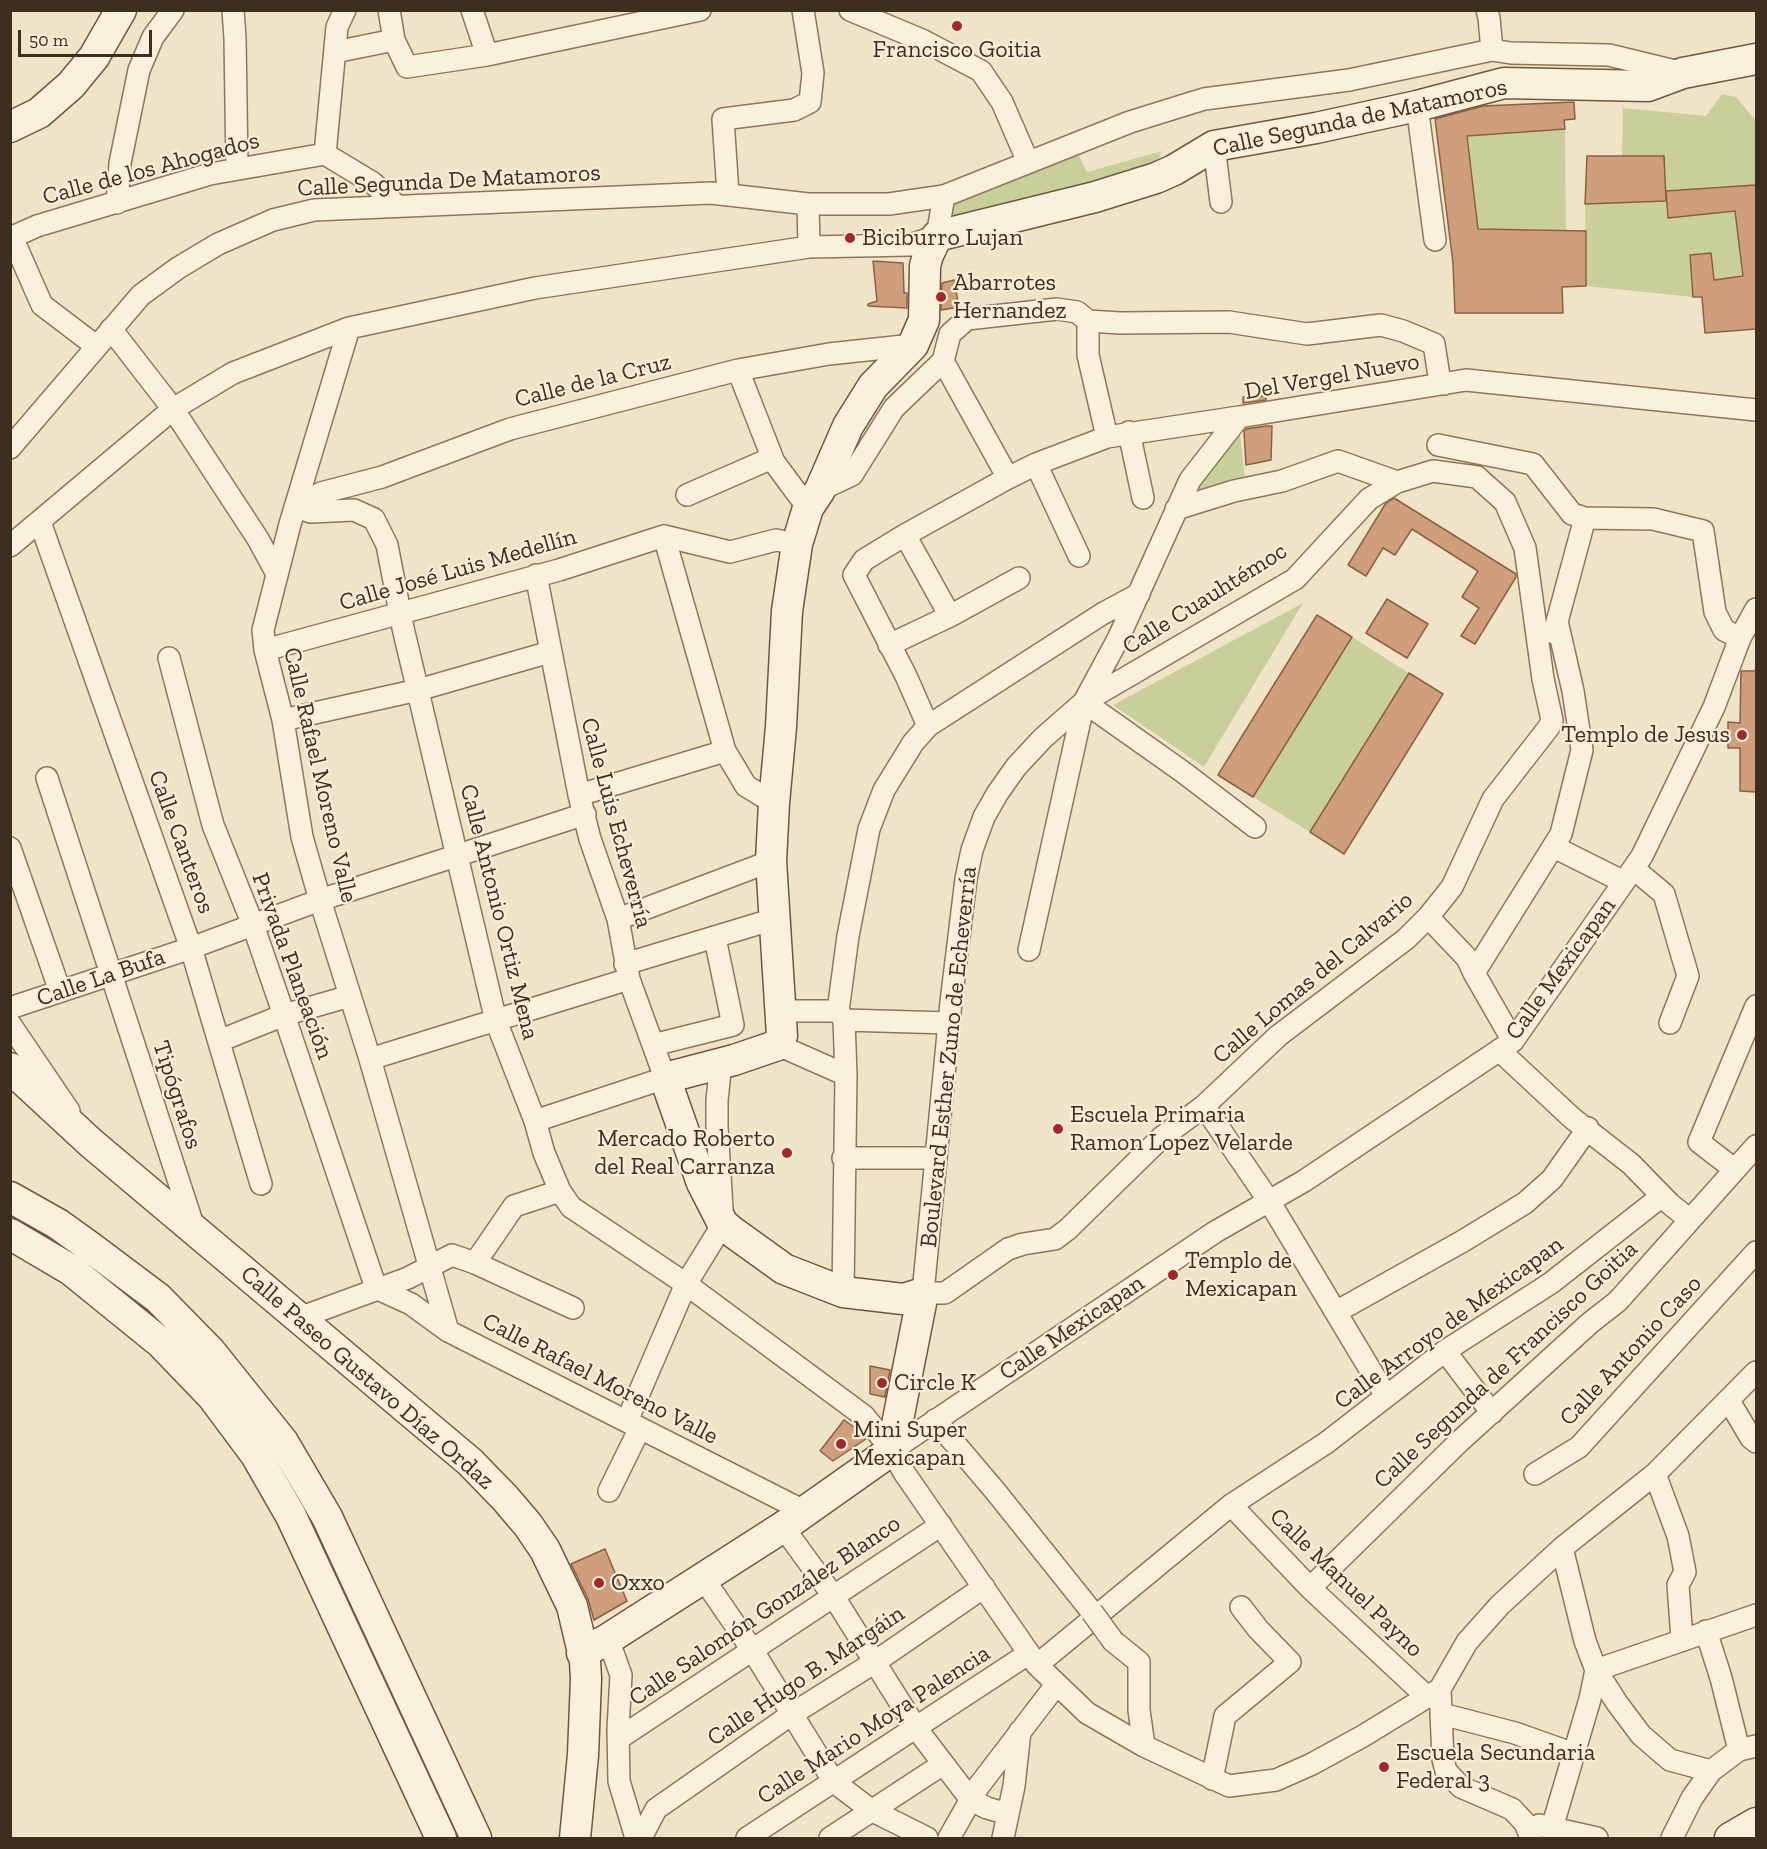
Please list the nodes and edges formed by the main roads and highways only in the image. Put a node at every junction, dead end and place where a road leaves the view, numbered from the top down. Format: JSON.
{"nodes":[{"id":1,"x":121,"y":10,"type":"edge"},
{"id":2,"x":1756,"y":59,"type":"edge"},
{"id":3,"x":10,"y":127,"type":"edge"},
{"id":4,"x":10,"y":1068,"type":"edge"},
{"id":5,"x":10,"y":1197,"type":"edge"},
{"id":6,"x":10,"y":1234,"type":"edge"},
{"id":7,"x":923,"y":1293,"type":"joint"},
{"id":8,"x":892,"y":1450,"type":"joint"},
{"id":9,"x":595,"y":1646,"type":"junction"},
{"id":10,"x":1756,"y":1823,"type":"edge"},
{"id":11,"x":441,"y":1839,"type":"edge"},
{"id":12,"x":476,"y":1839,"type":"edge"},
{"id":13,"x":575,"y":1839,"type":"edge"},
{"id":14,"x":1730,"y":1839,"type":"edge"}],
"edges":[{"from":1,"to":3,"type":"main road"},
{"from":2,"to":7,"type":"main road","name":"Calle Segunda de Matamoros"},
{"from":4,"to":9,"type":"main road","name":"Calle Paseo Gustavo Díaz Ordaz"},
{"from":5,"to":12,"type":"main road"},
{"from":6,"to":11,"type":"main road"},
{"from":7,"to":8,"type":"main road","name":"Boulevard Esther Zuno de Echeverría"},
{"from":8,"to":9,"type":"main road","name":"Calle Mexicapan"},
{"from":9,"to":13,"type":"main road","name":"Calle Paseo Gustavo Díaz Ordaz"},
{"from":10,"to":14,"type":"main road"}]}
